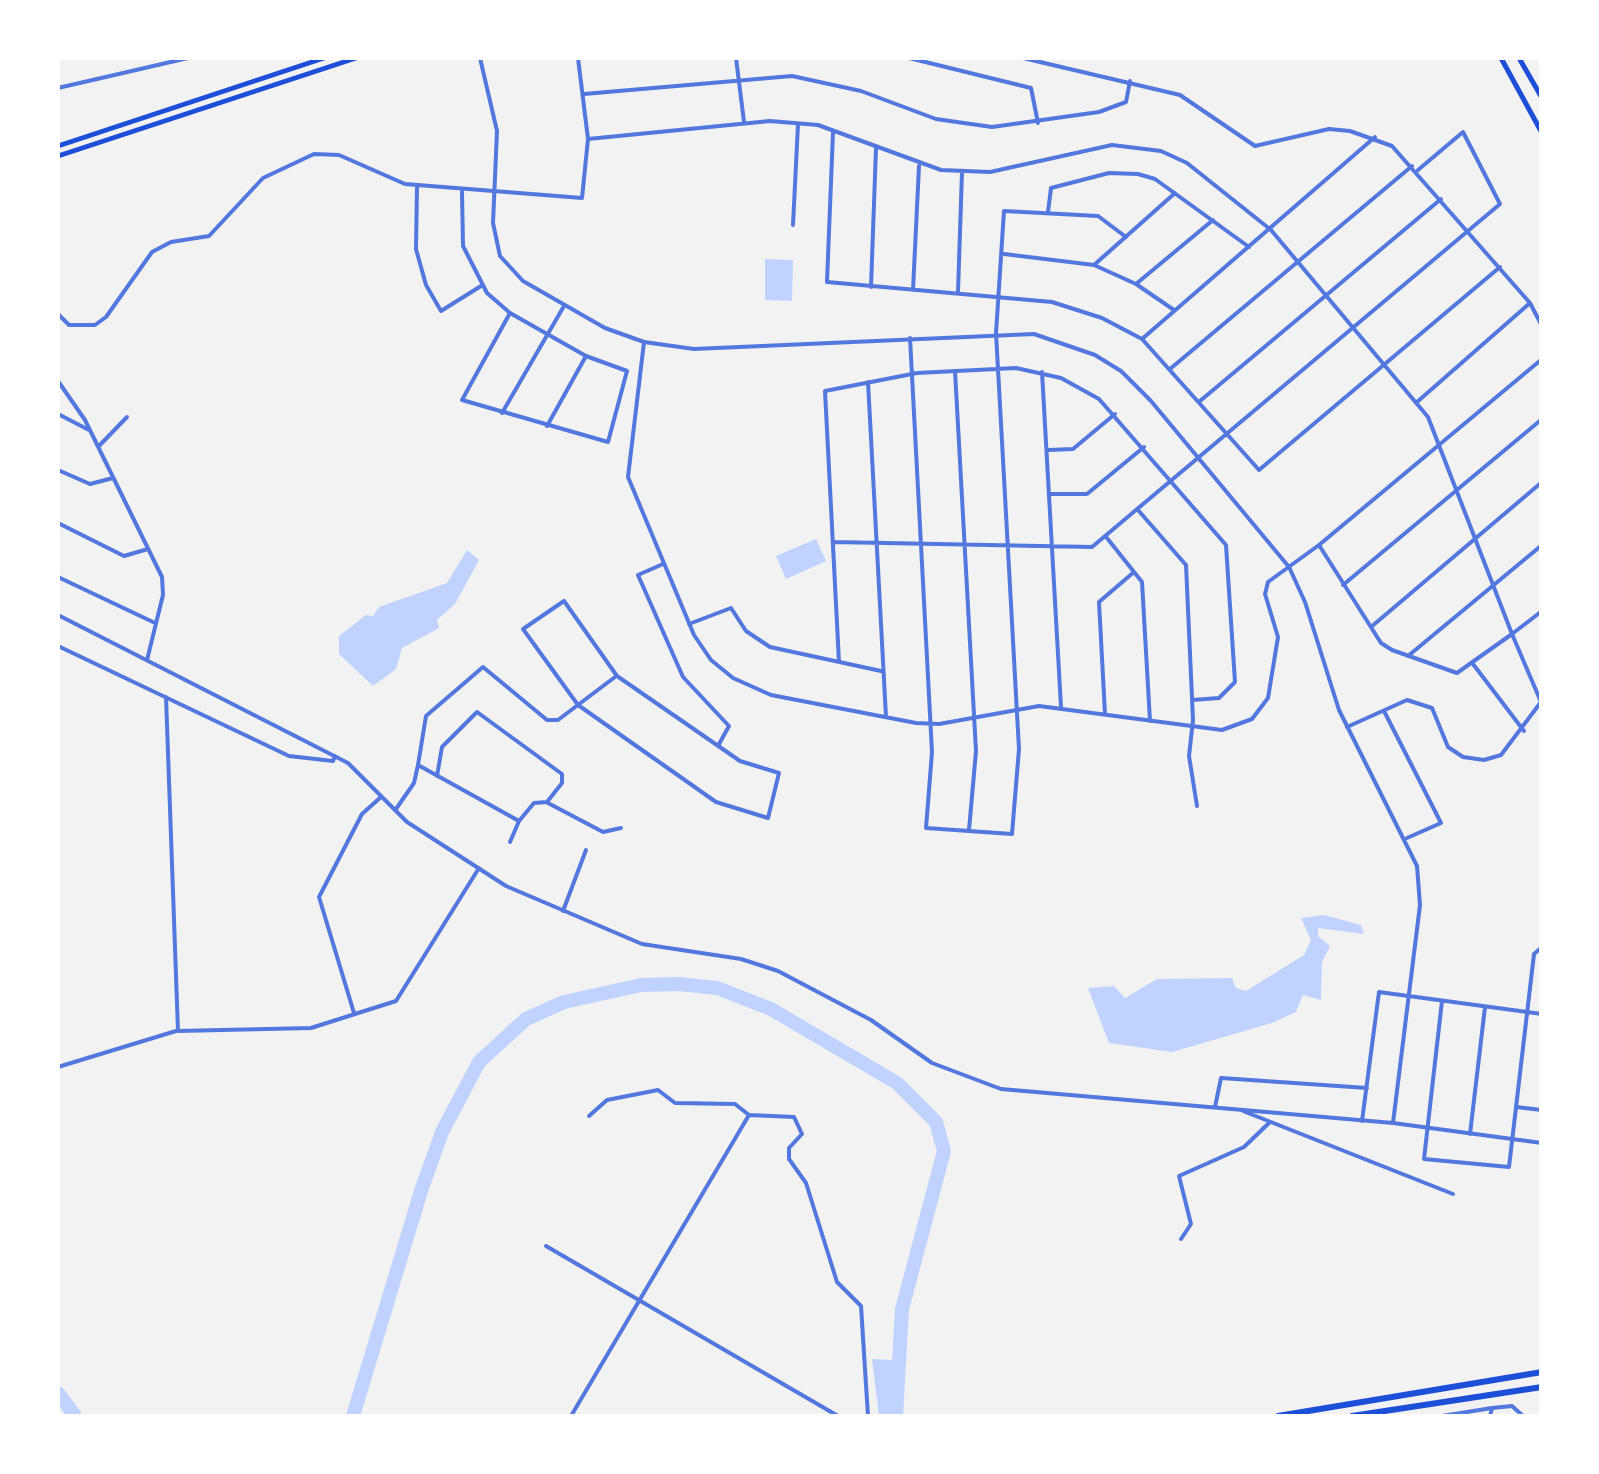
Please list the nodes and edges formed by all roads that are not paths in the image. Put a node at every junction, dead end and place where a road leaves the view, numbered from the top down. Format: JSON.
{"nodes":[{"id":1,"x":144,"y":58,"type":"edge"},
{"id":2,"x":188,"y":58,"type":"edge"},
{"id":3,"x":324,"y":58,"type":"edge"},
{"id":4,"x":356,"y":58,"type":"edge"},
{"id":5,"x":480,"y":58,"type":"edge"},
{"id":6,"x":578,"y":58,"type":"edge"},
{"id":7,"x":736,"y":58,"type":"edge"},
{"id":8,"x":909,"y":58,"type":"edge"},
{"id":9,"x":1023,"y":58,"type":"edge"},
{"id":10,"x":1501,"y":58,"type":"edge"},
{"id":11,"x":1519,"y":58,"type":"edge"},
{"id":12,"x":146,"y":67,"type":"junction"},
{"id":13,"x":738,"y":78,"type":"junction"},
{"id":14,"x":1130,"y":80,"type":"junction"},
{"id":15,"x":58,"y":88,"type":"edge"},
{"id":16,"x":583,"y":94,"type":"junction"},
{"id":17,"x":1542,"y":98,"type":"edge"},
{"id":18,"x":798,"y":122,"type":"junction"},
{"id":19,"x":1038,"y":122,"type":"junction"},
{"id":20,"x":744,"y":124,"type":"junction"},
{"id":21,"x":833,"y":130,"type":"junction"},
{"id":22,"x":1542,"y":133,"type":"edge"},
{"id":23,"x":1375,"y":137,"type":"junction"},
{"id":24,"x":588,"y":138,"type":"junction"},
{"id":25,"x":58,"y":146,"type":"edge"},
{"id":26,"x":876,"y":148,"type":"junction"},
{"id":27,"x":58,"y":156,"type":"edge"},
{"id":28,"x":1413,"y":165,"type":"junction"},
{"id":29,"x":919,"y":166,"type":"junction"},
{"id":30,"x":1418,"y":170,"type":"junction"},
{"id":31,"x":962,"y":172,"type":"junction"},
{"id":32,"x":417,"y":186,"type":"junction"},
{"id":33,"x":462,"y":190,"type":"junction"},
{"id":34,"x":495,"y":193,"type":"junction"},
{"id":35,"x":1175,"y":193,"type":"junction"},
{"id":36,"x":1442,"y":198,"type":"junction"},
{"id":37,"x":1048,"y":212,"type":"junction"},
{"id":38,"x":1212,"y":220,"type":"junction"},
{"id":39,"x":793,"y":224,"type":"dead end"},
{"id":40,"x":1271,"y":230,"type":"junction"},
{"id":41,"x":1470,"y":231,"type":"junction"},
{"id":42,"x":1126,"y":237,"type":"junction"},
{"id":43,"x":1250,"y":248,"type":"junction"},
{"id":44,"x":1004,"y":254,"type":"junction"},
{"id":45,"x":1300,"y":264,"type":"junction"},
{"id":46,"x":1094,"y":266,"type":"junction"},
{"id":47,"x":1500,"y":267,"type":"junction"},
{"id":48,"x":1136,"y":284,"type":"junction"},
{"id":49,"x":481,"y":286,"type":"junction"},
{"id":50,"x":871,"y":287,"type":"junction"},
{"id":51,"x":914,"y":290,"type":"junction"},
{"id":52,"x":958,"y":294,"type":"junction"},
{"id":53,"x":1326,"y":295,"type":"junction"},
{"id":54,"x":998,"y":296,"type":"junction"},
{"id":55,"x":1530,"y":303,"type":"junction"},
{"id":56,"x":564,"y":306,"type":"junction"},
{"id":57,"x":1174,"y":310,"type":"junction"},
{"id":58,"x":510,"y":313,"type":"junction"},
{"id":59,"x":58,"y":314,"type":"edge"},
{"id":60,"x":1542,"y":326,"type":"edge"},
{"id":61,"x":1353,"y":330,"type":"junction"},
{"id":62,"x":996,"y":332,"type":"junction"},
{"id":63,"x":548,"y":334,"type":"junction"},
{"id":64,"x":910,"y":338,"type":"junction"},
{"id":65,"x":1142,"y":339,"type":"junction"},
{"id":66,"x":644,"y":342,"type":"junction"},
{"id":67,"x":586,"y":356,"type":"junction"},
{"id":68,"x":1542,"y":358,"type":"edge"},
{"id":69,"x":1384,"y":366,"type":"junction"},
{"id":70,"x":998,"y":368,"type":"junction"},
{"id":71,"x":1170,"y":368,"type":"junction"},
{"id":72,"x":955,"y":371,"type":"junction"},
{"id":73,"x":1042,"y":372,"type":"junction"},
{"id":74,"x":911,"y":374,"type":"junction"},
{"id":75,"x":58,"y":382,"type":"edge"},
{"id":76,"x":868,"y":382,"type":"junction"},
{"id":77,"x":1200,"y":402,"type":"junction"},
{"id":78,"x":1417,"y":403,"type":"junction"},
{"id":79,"x":502,"y":413,"type":"junction"},
{"id":80,"x":58,"y":414,"type":"edge"},
{"id":81,"x":1115,"y":414,"type":"junction"},
{"id":82,"x":127,"y":417,"type":"dead end"},
{"id":83,"x":1542,"y":419,"type":"edge"},
{"id":84,"x":548,"y":426,"type":"junction"},
{"id":85,"x":90,"y":430,"type":"junction"},
{"id":86,"x":1228,"y":435,"type":"junction"},
{"id":87,"x":1438,"y":444,"type":"junction"},
{"id":88,"x":98,"y":446,"type":"junction"},
{"id":89,"x":1144,"y":448,"type":"junction"},
{"id":90,"x":1047,"y":450,"type":"junction"},
{"id":91,"x":1199,"y":458,"type":"junction"},
{"id":92,"x":59,"y":473,"type":"edge"},
{"id":93,"x":113,"y":478,"type":"junction"},
{"id":94,"x":1172,"y":480,"type":"junction"},
{"id":95,"x":1542,"y":482,"type":"edge"},
{"id":96,"x":1456,"y":492,"type":"junction"},
{"id":97,"x":1049,"y":494,"type":"junction"},
{"id":98,"x":1138,"y":510,"type":"junction"},
{"id":99,"x":58,"y":523,"type":"edge"},
{"id":100,"x":1106,"y":538,"type":"junction"},
{"id":101,"x":1474,"y":538,"type":"junction"},
{"id":102,"x":833,"y":542,"type":"junction"},
{"id":103,"x":877,"y":544,"type":"junction"},
{"id":104,"x":920,"y":544,"type":"junction"},
{"id":105,"x":1542,"y":544,"type":"edge"},
{"id":106,"x":1318,"y":545,"type":"junction"},
{"id":107,"x":964,"y":546,"type":"junction"},
{"id":108,"x":1008,"y":547,"type":"junction"},
{"id":109,"x":1052,"y":548,"type":"junction"},
{"id":110,"x":148,"y":549,"type":"junction"},
{"id":111,"x":662,"y":564,"type":"junction"},
{"id":112,"x":1289,"y":567,"type":"junction"},
{"id":113,"x":1134,"y":572,"type":"junction"},
{"id":114,"x":58,"y":577,"type":"edge"},
{"id":115,"x":1343,"y":585,"type":"junction"},
{"id":116,"x":1493,"y":586,"type":"junction"},
{"id":117,"x":1542,"y":612,"type":"edge"},
{"id":118,"x":58,"y":614,"type":"edge"},
{"id":119,"x":154,"y":622,"type":"junction"},
{"id":120,"x":689,"y":624,"type":"junction"},
{"id":121,"x":1370,"y":628,"type":"junction"},
{"id":122,"x":1512,"y":634,"type":"junction"},
{"id":123,"x":58,"y":646,"type":"edge"},
{"id":124,"x":1408,"y":656,"type":"junction"},
{"id":125,"x":146,"y":660,"type":"junction"},
{"id":126,"x":840,"y":662,"type":"junction"},
{"id":127,"x":1474,"y":664,"type":"junction"},
{"id":128,"x":883,"y":671,"type":"junction"},
{"id":129,"x":616,"y":676,"type":"junction"},
{"id":130,"x":166,"y":697,"type":"junction"},
{"id":131,"x":1192,"y":700,"type":"junction"},
{"id":132,"x":578,"y":705,"type":"junction"},
{"id":133,"x":1016,"y":708,"type":"junction"},
{"id":134,"x":1061,"y":708,"type":"junction"},
{"id":135,"x":1384,"y":711,"type":"junction"},
{"id":136,"x":1105,"y":714,"type":"junction"},
{"id":137,"x":973,"y":717,"type":"junction"},
{"id":138,"x":886,"y":718,"type":"junction"},
{"id":139,"x":1150,"y":721,"type":"junction"},
{"id":140,"x":930,"y":724,"type":"junction"},
{"id":141,"x":1193,"y":727,"type":"junction"},
{"id":142,"x":1347,"y":727,"type":"junction"},
{"id":143,"x":1524,"y":730,"type":"junction"},
{"id":144,"x":718,"y":746,"type":"junction"},
{"id":145,"x":335,"y":756,"type":"junction"},
{"id":146,"x":418,"y":765,"type":"junction"},
{"id":147,"x":437,"y":776,"type":"junction"},
{"id":148,"x":382,"y":796,"type":"junction"},
{"id":149,"x":547,"y":802,"type":"junction"},
{"id":150,"x":1197,"y":806,"type":"dead end"},
{"id":151,"x":396,"y":809,"type":"junction"},
{"id":152,"x":518,"y":821,"type":"junction"},
{"id":153,"x":621,"y":828,"type":"dead end"},
{"id":154,"x":969,"y":831,"type":"junction"},
{"id":155,"x":1407,"y":838,"type":"junction"},
{"id":156,"x":510,"y":842,"type":"dead end"},
{"id":157,"x":586,"y":850,"type":"dead end"},
{"id":158,"x":478,"y":868,"type":"junction"},
{"id":159,"x":563,"y":912,"type":"junction"},
{"id":160,"x":1542,"y":947,"type":"edge"},
{"id":161,"x":1408,"y":996,"type":"junction"},
{"id":162,"x":1442,"y":1001,"type":"junction"},
{"id":163,"x":1485,"y":1007,"type":"junction"},
{"id":164,"x":1527,"y":1012,"type":"junction"},
{"id":165,"x":354,"y":1013,"type":"junction"},
{"id":166,"x":1542,"y":1014,"type":"edge"},
{"id":167,"x":178,"y":1030,"type":"junction"},
{"id":168,"x":58,"y":1066,"type":"edge"},
{"id":169,"x":1368,"y":1088,"type":"junction"},
{"id":170,"x":1215,"y":1107,"type":"junction"},
{"id":171,"x":1516,"y":1107,"type":"junction"},
{"id":172,"x":1239,"y":1109,"type":"junction"},
{"id":173,"x":1542,"y":1110,"type":"edge"},
{"id":174,"x":589,"y":1116,"type":"dead end"},
{"id":175,"x":749,"y":1116,"type":"junction"},
{"id":176,"x":1270,"y":1122,"type":"junction"},
{"id":177,"x":1362,"y":1122,"type":"junction"},
{"id":178,"x":1393,"y":1123,"type":"junction"},
{"id":179,"x":1428,"y":1130,"type":"junction"},
{"id":180,"x":1470,"y":1134,"type":"junction"},
{"id":181,"x":1512,"y":1139,"type":"junction"},
{"id":182,"x":1542,"y":1143,"type":"edge"},
{"id":183,"x":1453,"y":1194,"type":"dead end"},
{"id":184,"x":1181,"y":1239,"type":"dead end"},
{"id":185,"x":546,"y":1246,"type":"dead end"},
{"id":186,"x":639,"y":1301,"type":"junction"},
{"id":187,"x":1542,"y":1372,"type":"edge"},
{"id":188,"x":1542,"y":1387,"type":"edge"},
{"id":189,"x":1492,"y":1408,"type":"junction"},
{"id":190,"x":571,"y":1416,"type":"edge"},
{"id":191,"x":838,"y":1416,"type":"edge"},
{"id":192,"x":868,"y":1416,"type":"edge"},
{"id":193,"x":1278,"y":1416,"type":"edge"},
{"id":194,"x":1352,"y":1416,"type":"edge"},
{"id":195,"x":1442,"y":1416,"type":"edge"},
{"id":196,"x":1490,"y":1416,"type":"edge"},
{"id":197,"x":1522,"y":1416,"type":"edge"}],
"edges":[{"from":1,"to":12,"type":"street"},
{"from":2,"to":12,"type":"street"},
{"from":3,"to":25,"type":"main road"},
{"from":4,"to":27,"type":"main road"},
{"from":5,"to":34,"type":"street"},
{"from":6,"to":16,"type":"street"},
{"from":7,"to":13,"type":"street"},
{"from":8,"to":19,"type":"street"},
{"from":9,"to":14,"type":"street"},
{"from":10,"to":22,"type":"main road"},
{"from":11,"to":17,"type":"main road"},
{"from":12,"to":15,"type":"street"},
{"from":13,"to":16,"type":"street"},
{"from":13,"to":19,"type":"street"},
{"from":13,"to":20,"type":"street"},
{"from":14,"to":19,"type":"street"},
{"from":14,"to":23,"type":"street"},
{"from":16,"to":24,"type":"street"},
{"from":18,"to":20,"type":"street"},
{"from":18,"to":21,"type":"street"},
{"from":18,"to":39,"type":"street"},
{"from":20,"to":24,"type":"street"},
{"from":21,"to":26,"type":"street"},
{"from":21,"to":50,"type":"street"},
{"from":23,"to":28,"type":"street"},
{"from":23,"to":40,"type":"street"},
{"from":24,"to":34,"type":"street"},
{"from":26,"to":29,"type":"street"},
{"from":26,"to":50,"type":"street"},
{"from":28,"to":30,"type":"street"},
{"from":28,"to":45,"type":"street"},
{"from":29,"to":31,"type":"street"},
{"from":29,"to":51,"type":"street"},
{"from":30,"to":36,"type":"street"},
{"from":30,"to":41,"type":"street"},
{"from":31,"to":40,"type":"street"},
{"from":31,"to":52,"type":"street"},
{"from":32,"to":33,"type":"street"},
{"from":32,"to":49,"type":"street"},
{"from":32,"to":59,"type":"street"},
{"from":33,"to":34,"type":"street"},
{"from":33,"to":49,"type":"street"},
{"from":34,"to":56,"type":"street"},
{"from":35,"to":37,"type":"street"},
{"from":35,"to":38,"type":"street"},
{"from":35,"to":42,"type":"street"},
{"from":36,"to":41,"type":"street"},
{"from":36,"to":53,"type":"street"},
{"from":37,"to":42,"type":"street"},
{"from":37,"to":44,"type":"street"},
{"from":38,"to":43,"type":"street"},
{"from":38,"to":48,"type":"street"},
{"from":40,"to":43,"type":"street"},
{"from":40,"to":45,"type":"street"},
{"from":41,"to":47,"type":"street"},
{"from":41,"to":61,"type":"street"},
{"from":42,"to":46,"type":"street"},
{"from":43,"to":57,"type":"street"},
{"from":44,"to":46,"type":"street"},
{"from":44,"to":54,"type":"street"},
{"from":45,"to":53,"type":"street"},
{"from":45,"to":71,"type":"street"},
{"from":46,"to":48,"type":"street"},
{"from":47,"to":55,"type":"street"},
{"from":47,"to":69,"type":"street"},
{"from":48,"to":57,"type":"street"},
{"from":49,"to":58,"type":"street"},
{"from":50,"to":51,"type":"street"},
{"from":51,"to":52,"type":"street"},
{"from":52,"to":54,"type":"street"},
{"from":53,"to":61,"type":"street"},
{"from":53,"to":77,"type":"street"},
{"from":54,"to":62,"type":"street"},
{"from":54,"to":65,"type":"street"},
{"from":55,"to":60,"type":"street"},
{"from":55,"to":78,"type":"street"},
{"from":56,"to":63,"type":"street"},
{"from":56,"to":66,"type":"street"},
{"from":57,"to":65,"type":"street"},
{"from":58,"to":63,"type":"street"},
{"from":58,"to":79,"type":"street"},
{"from":61,"to":69,"type":"street"},
{"from":61,"to":86,"type":"street"},
{"from":62,"to":64,"type":"street"},
{"from":62,"to":70,"type":"street"},
{"from":62,"to":91,"type":"street"},
{"from":63,"to":67,"type":"street"},
{"from":63,"to":79,"type":"street"},
{"from":64,"to":66,"type":"street"},
{"from":64,"to":74,"type":"street"},
{"from":65,"to":71,"type":"street"},
{"from":66,"to":111,"type":"street"},
{"from":67,"to":84,"type":"street"},
{"from":67,"to":84,"type":"street"},
{"from":68,"to":87,"type":"street"},
{"from":69,"to":78,"type":"street"},
{"from":69,"to":86,"type":"street"},
{"from":70,"to":72,"type":"street"},
{"from":70,"to":73,"type":"street"},
{"from":70,"to":108,"type":"street"},
{"from":71,"to":77,"type":"street"},
{"from":72,"to":74,"type":"street"},
{"from":72,"to":107,"type":"street"},
{"from":73,"to":81,"type":"street"},
{"from":73,"to":90,"type":"street"},
{"from":74,"to":76,"type":"street"},
{"from":74,"to":104,"type":"street"},
{"from":75,"to":85,"type":"street"},
{"from":76,"to":102,"type":"street"},
{"from":76,"to":103,"type":"street"},
{"from":77,"to":86,"type":"street"},
{"from":78,"to":87,"type":"street"},
{"from":79,"to":84,"type":"street"},
{"from":80,"to":85,"type":"street"},
{"from":81,"to":89,"type":"street"},
{"from":81,"to":90,"type":"street"},
{"from":82,"to":88,"type":"street"},
{"from":83,"to":96,"type":"street"},
{"from":85,"to":88,"type":"street"},
{"from":86,"to":91,"type":"street"},
{"from":87,"to":96,"type":"street"},
{"from":87,"to":106,"type":"street"},
{"from":88,"to":93,"type":"street"},
{"from":89,"to":94,"type":"street"},
{"from":89,"to":97,"type":"street"},
{"from":90,"to":97,"type":"street"},
{"from":91,"to":94,"type":"street"},
{"from":91,"to":112,"type":"street"},
{"from":92,"to":93,"type":"street"},
{"from":93,"to":110,"type":"street"},
{"from":94,"to":98,"type":"street"},
{"from":94,"to":131,"type":"street"},
{"from":95,"to":101,"type":"street"},
{"from":96,"to":101,"type":"street"},
{"from":96,"to":115,"type":"street"},
{"from":97,"to":109,"type":"street"},
{"from":98,"to":100,"type":"street"},
{"from":98,"to":131,"type":"street"},
{"from":99,"to":110,"type":"street"},
{"from":100,"to":109,"type":"street"},
{"from":100,"to":113,"type":"street"},
{"from":101,"to":116,"type":"street"},
{"from":101,"to":121,"type":"street"},
{"from":102,"to":103,"type":"street"},
{"from":102,"to":126,"type":"street"},
{"from":103,"to":104,"type":"street"},
{"from":103,"to":128,"type":"street"},
{"from":104,"to":107,"type":"street"},
{"from":104,"to":140,"type":"street"},
{"from":105,"to":116,"type":"street"},
{"from":106,"to":112,"type":"street"},
{"from":106,"to":115,"type":"street"},
{"from":107,"to":108,"type":"street"},
{"from":107,"to":137,"type":"street"},
{"from":108,"to":109,"type":"street"},
{"from":108,"to":133,"type":"street"},
{"from":109,"to":134,"type":"street"},
{"from":110,"to":119,"type":"street"},
{"from":111,"to":120,"type":"street"},
{"from":111,"to":144,"type":"street"},
{"from":112,"to":141,"type":"street"},
{"from":112,"to":142,"type":"street"},
{"from":113,"to":136,"type":"street"},
{"from":113,"to":139,"type":"street"},
{"from":114,"to":119,"type":"street"},
{"from":115,"to":121,"type":"street"},
{"from":116,"to":122,"type":"street"},
{"from":116,"to":124,"type":"street"},
{"from":117,"to":122,"type":"street"},
{"from":118,"to":125,"type":"street"},
{"from":119,"to":125,"type":"street"},
{"from":120,"to":126,"type":"street"},
{"from":120,"to":138,"type":"street"},
{"from":121,"to":124,"type":"street"},
{"from":122,"to":127,"type":"street"},
{"from":122,"to":143,"type":"street"},
{"from":123,"to":130,"type":"street"},
{"from":124,"to":127,"type":"street"},
{"from":125,"to":145,"type":"street"},
{"from":126,"to":128,"type":"street"},
{"from":127,"to":143,"type":"street"},
{"from":128,"to":138,"type":"street"},
{"from":129,"to":132,"type":"street"},
{"from":129,"to":132,"type":"street"},
{"from":129,"to":144,"type":"street"},
{"from":130,"to":145,"type":"street"},
{"from":130,"to":167,"type":"street"},
{"from":131,"to":141,"type":"street"},
{"from":132,"to":144,"type":"street"},
{"from":132,"to":146,"type":"street"},
{"from":133,"to":134,"type":"street"},
{"from":133,"to":137,"type":"street"},
{"from":133,"to":154,"type":"street"},
{"from":134,"to":136,"type":"street"},
{"from":135,"to":142,"type":"street"},
{"from":135,"to":143,"type":"street"},
{"from":135,"to":155,"type":"street"},
{"from":136,"to":139,"type":"street"},
{"from":137,"to":140,"type":"street"},
{"from":137,"to":154,"type":"street"},
{"from":138,"to":140,"type":"street"},
{"from":139,"to":141,"type":"street"},
{"from":140,"to":154,"type":"street"},
{"from":141,"to":150,"type":"street"},
{"from":142,"to":155,"type":"street"},
{"from":145,"to":148,"type":"street"},
{"from":146,"to":147,"type":"street"},
{"from":146,"to":151,"type":"street"},
{"from":147,"to":149,"type":"street"},
{"from":147,"to":152,"type":"street"},
{"from":148,"to":151,"type":"street"},
{"from":148,"to":165,"type":"street"},
{"from":149,"to":152,"type":"street"},
{"from":149,"to":153,"type":"street"},
{"from":151,"to":158,"type":"street"},
{"from":152,"to":156,"type":"street"},
{"from":155,"to":161,"type":"street"},
{"from":157,"to":159,"type":"street"},
{"from":158,"to":159,"type":"street"},
{"from":158,"to":165,"type":"street"},
{"from":159,"to":170,"type":"street"},
{"from":160,"to":164,"type":"street"},
{"from":161,"to":162,"type":"street"},
{"from":161,"to":169,"type":"street"},
{"from":161,"to":178,"type":"street"},
{"from":162,"to":163,"type":"street"},
{"from":162,"to":179,"type":"street"},
{"from":163,"to":164,"type":"street"},
{"from":163,"to":180,"type":"street"},
{"from":164,"to":166,"type":"street"},
{"from":164,"to":171,"type":"street"},
{"from":165,"to":167,"type":"street"},
{"from":167,"to":168,"type":"street"},
{"from":169,"to":170,"type":"street"},
{"from":169,"to":177,"type":"street"},
{"from":170,"to":172,"type":"street"},
{"from":171,"to":173,"type":"street"},
{"from":171,"to":181,"type":"street"},
{"from":172,"to":176,"type":"street"},
{"from":172,"to":177,"type":"street"},
{"from":174,"to":175,"type":"street"},
{"from":175,"to":186,"type":"street"},
{"from":175,"to":192,"type":"street"},
{"from":176,"to":183,"type":"street"},
{"from":176,"to":184,"type":"street"},
{"from":177,"to":178,"type":"street"},
{"from":178,"to":179,"type":"street"},
{"from":179,"to":180,"type":"street"},
{"from":179,"to":181,"type":"street"},
{"from":180,"to":181,"type":"street"},
{"from":181,"to":182,"type":"street"},
{"from":185,"to":186,"type":"street"},
{"from":186,"to":190,"type":"street"},
{"from":186,"to":191,"type":"street"},
{"from":187,"to":193,"type":"highway"},
{"from":188,"to":194,"type":"highway"},
{"from":189,"to":195,"type":"street"},
{"from":189,"to":196,"type":"street"},
{"from":189,"to":197,"type":"street"}]}
